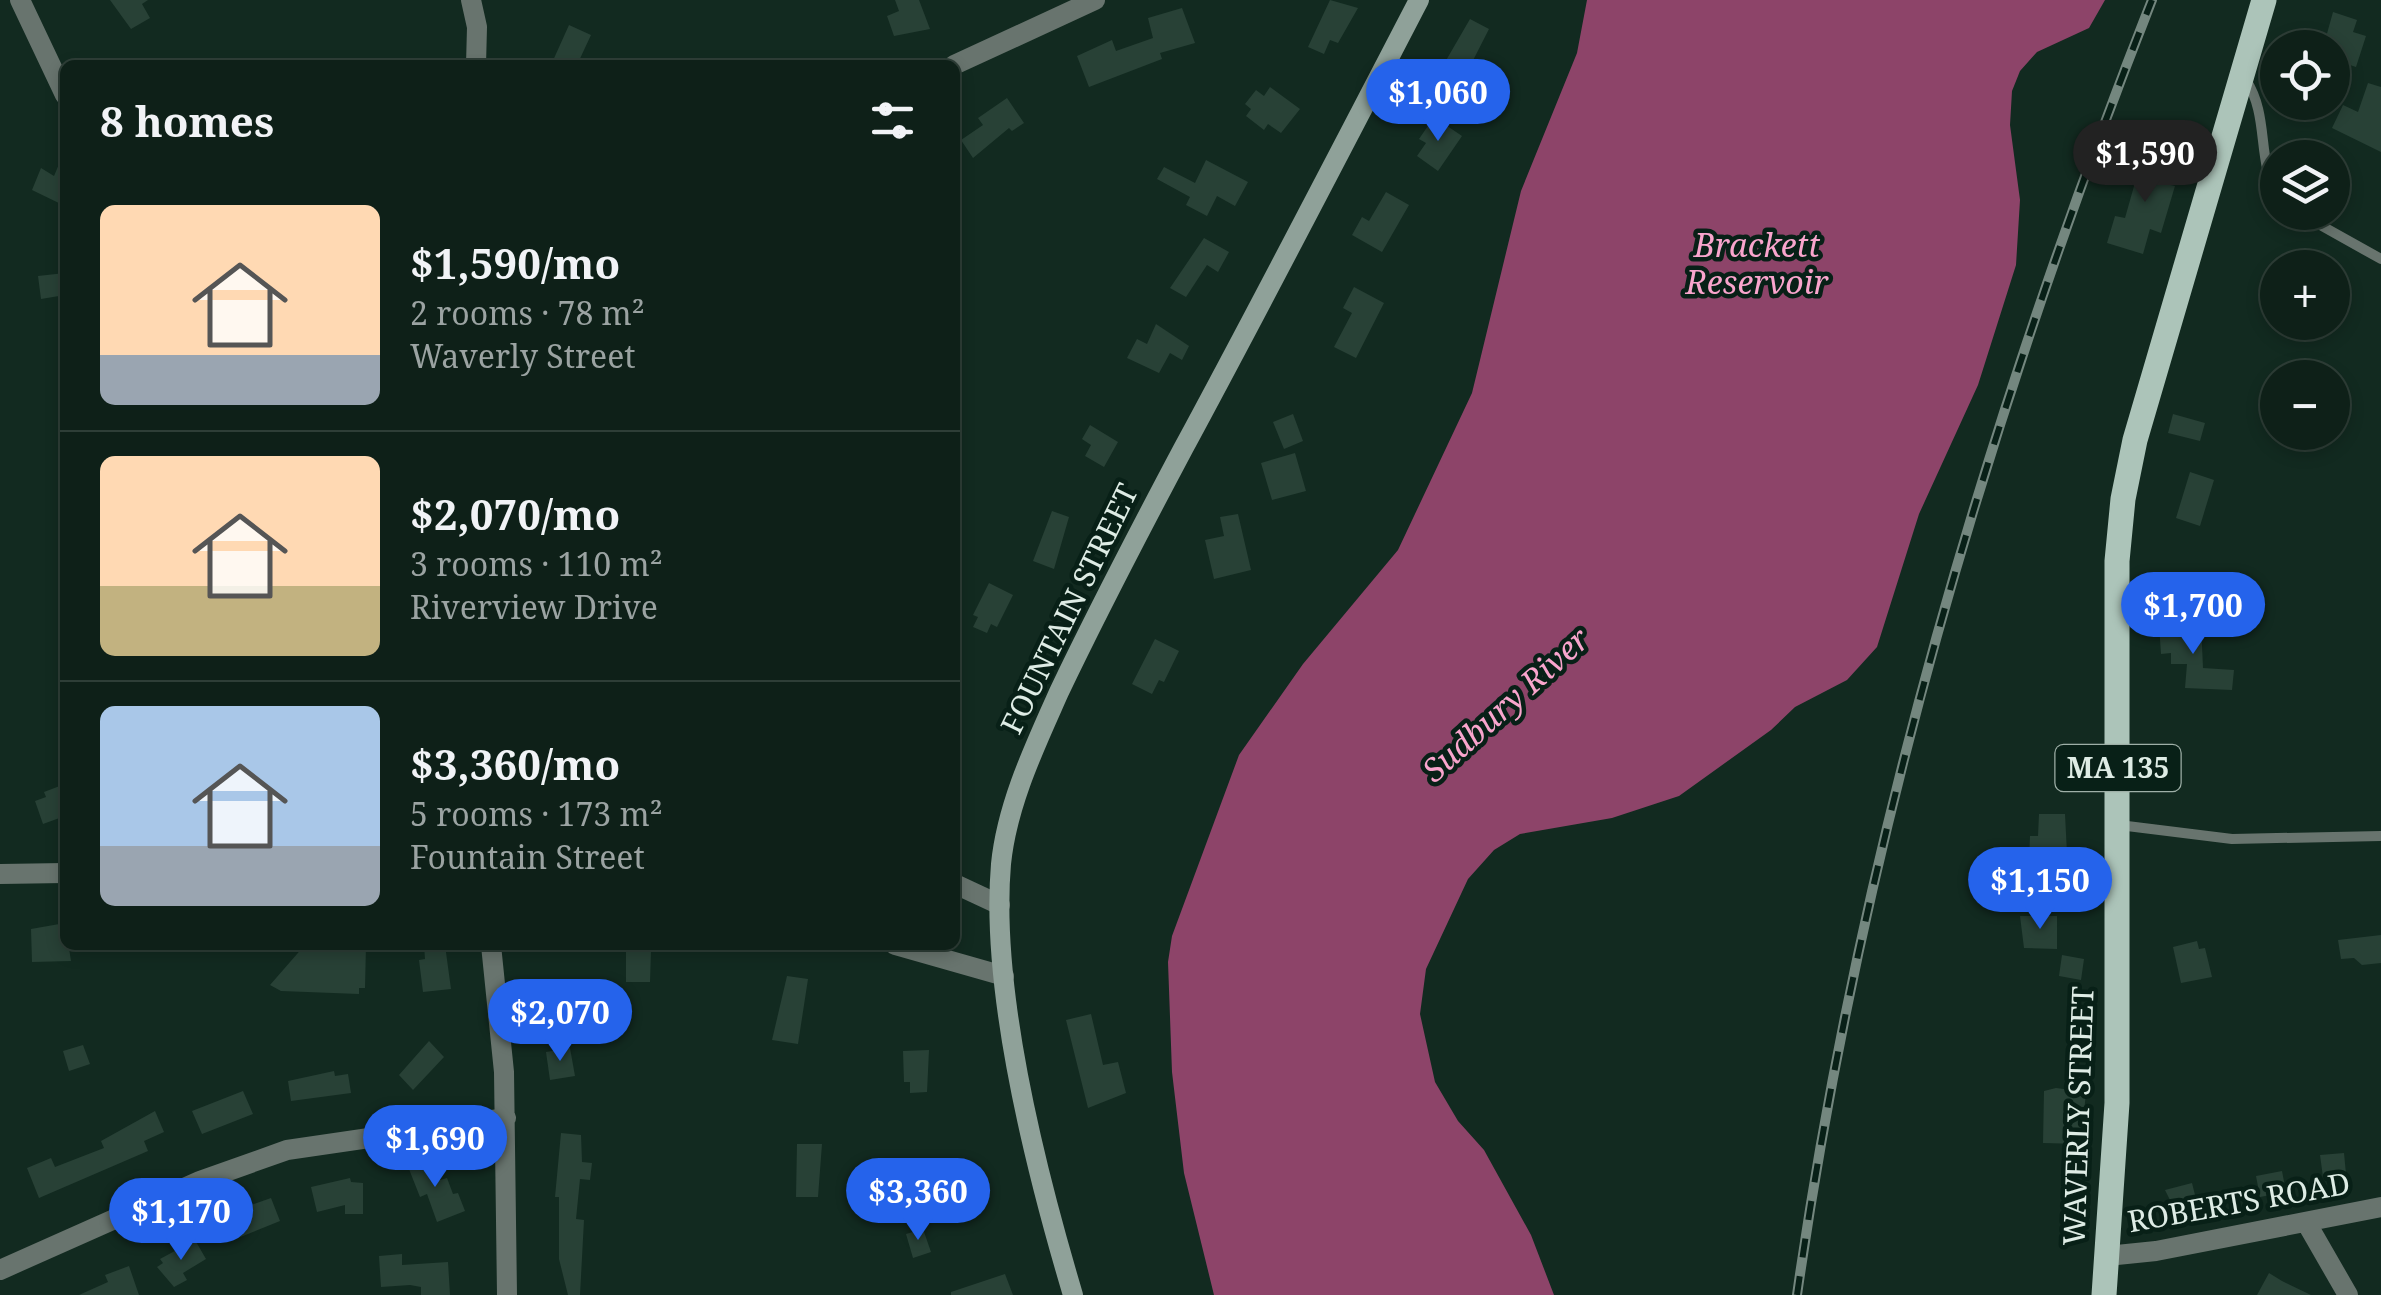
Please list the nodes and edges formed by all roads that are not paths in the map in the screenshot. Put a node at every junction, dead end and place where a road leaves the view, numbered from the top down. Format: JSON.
{"nodes":[{"id":1,"x":20,"y":0,"type":"edge"},
{"id":2,"x":1095,"y":0,"type":"edge"},
{"id":3,"x":1419,"y":0,"type":"edge"},
{"id":4,"x":2264,"y":0,"type":"edge"},
{"id":5,"x":475,"y":2,"type":"edge"},
{"id":6,"x":476,"y":60,"type":"edge"},
{"id":7,"x":960,"y":62,"type":"edge"},
{"id":8,"x":2242,"y":74,"type":"junction"},
{"id":9,"x":60,"y":84,"type":"edge"},
{"id":10,"x":2265,"y":140,"type":"edge"},
{"id":11,"x":2329,"y":230,"type":"edge"},
{"id":12,"x":2381,"y":259,"type":"edge"},
{"id":13,"x":2118,"y":825,"type":"junction"},
{"id":14,"x":2381,"y":836,"type":"edge"},
{"id":15,"x":60,"y":873,"type":"edge"},
{"id":16,"x":0,"y":874,"type":"edge"},
{"id":17,"x":960,"y":886,"type":"edge"},
{"id":18,"x":1000,"y":905,"type":"junction"},
{"id":19,"x":491,"y":950,"type":"edge"},
{"id":20,"x":912,"y":950,"type":"edge"},
{"id":21,"x":1004,"y":976,"type":"junction"},
{"id":22,"x":506,"y":1118,"type":"junction"},
{"id":23,"x":2381,"y":1207,"type":"edge"},
{"id":24,"x":2306,"y":1222,"type":"junction"},
{"id":25,"x":2107,"y":1256,"type":"junction"},
{"id":26,"x":0,"y":1270,"type":"edge"},
{"id":27,"x":507,"y":1295,"type":"edge"},
{"id":28,"x":1072,"y":1295,"type":"edge"},
{"id":29,"x":2102,"y":1295,"type":"edge"},
{"id":30,"x":2348,"y":1295,"type":"edge"}],
"edges":[{"from":1,"to":9,"type":"street"},
{"from":2,"to":7,"type":"street"},
{"from":3,"to":18,"type":"street","name":"FOUNTAIN STREET"},
{"from":4,"to":8,"type":"main road","name":"WAVERLY STREET","number":"MA 135"},
{"from":5,"to":6,"type":"street"},
{"from":8,"to":10,"type":"lane"},
{"from":8,"to":13,"type":"main road","name":"WAVERLY STREET","number":"MA 135"},
{"from":11,"to":12,"type":"lane"},
{"from":13,"to":14,"type":"lane"},
{"from":13,"to":25,"type":"main road","name":"WAVERLY STREET","number":"MA 135"},
{"from":15,"to":16,"type":"street"},
{"from":17,"to":18,"type":"street"},
{"from":18,"to":21,"type":"street","name":"FOUNTAIN STREET"},
{"from":19,"to":22,"type":"street"},
{"from":20,"to":21,"type":"street"},
{"from":21,"to":28,"type":"street","name":"FOUNTAIN STREET"},
{"from":22,"to":26,"type":"street"},
{"from":22,"to":27,"type":"street"},
{"from":23,"to":24,"type":"street","name":"ROBERTS ROAD"},
{"from":24,"to":25,"type":"street","name":"ROBERTS ROAD"},
{"from":24,"to":30,"type":"street"},
{"from":25,"to":29,"type":"main road","name":"WAVERLY STREET","number":"MA 135"}]}
